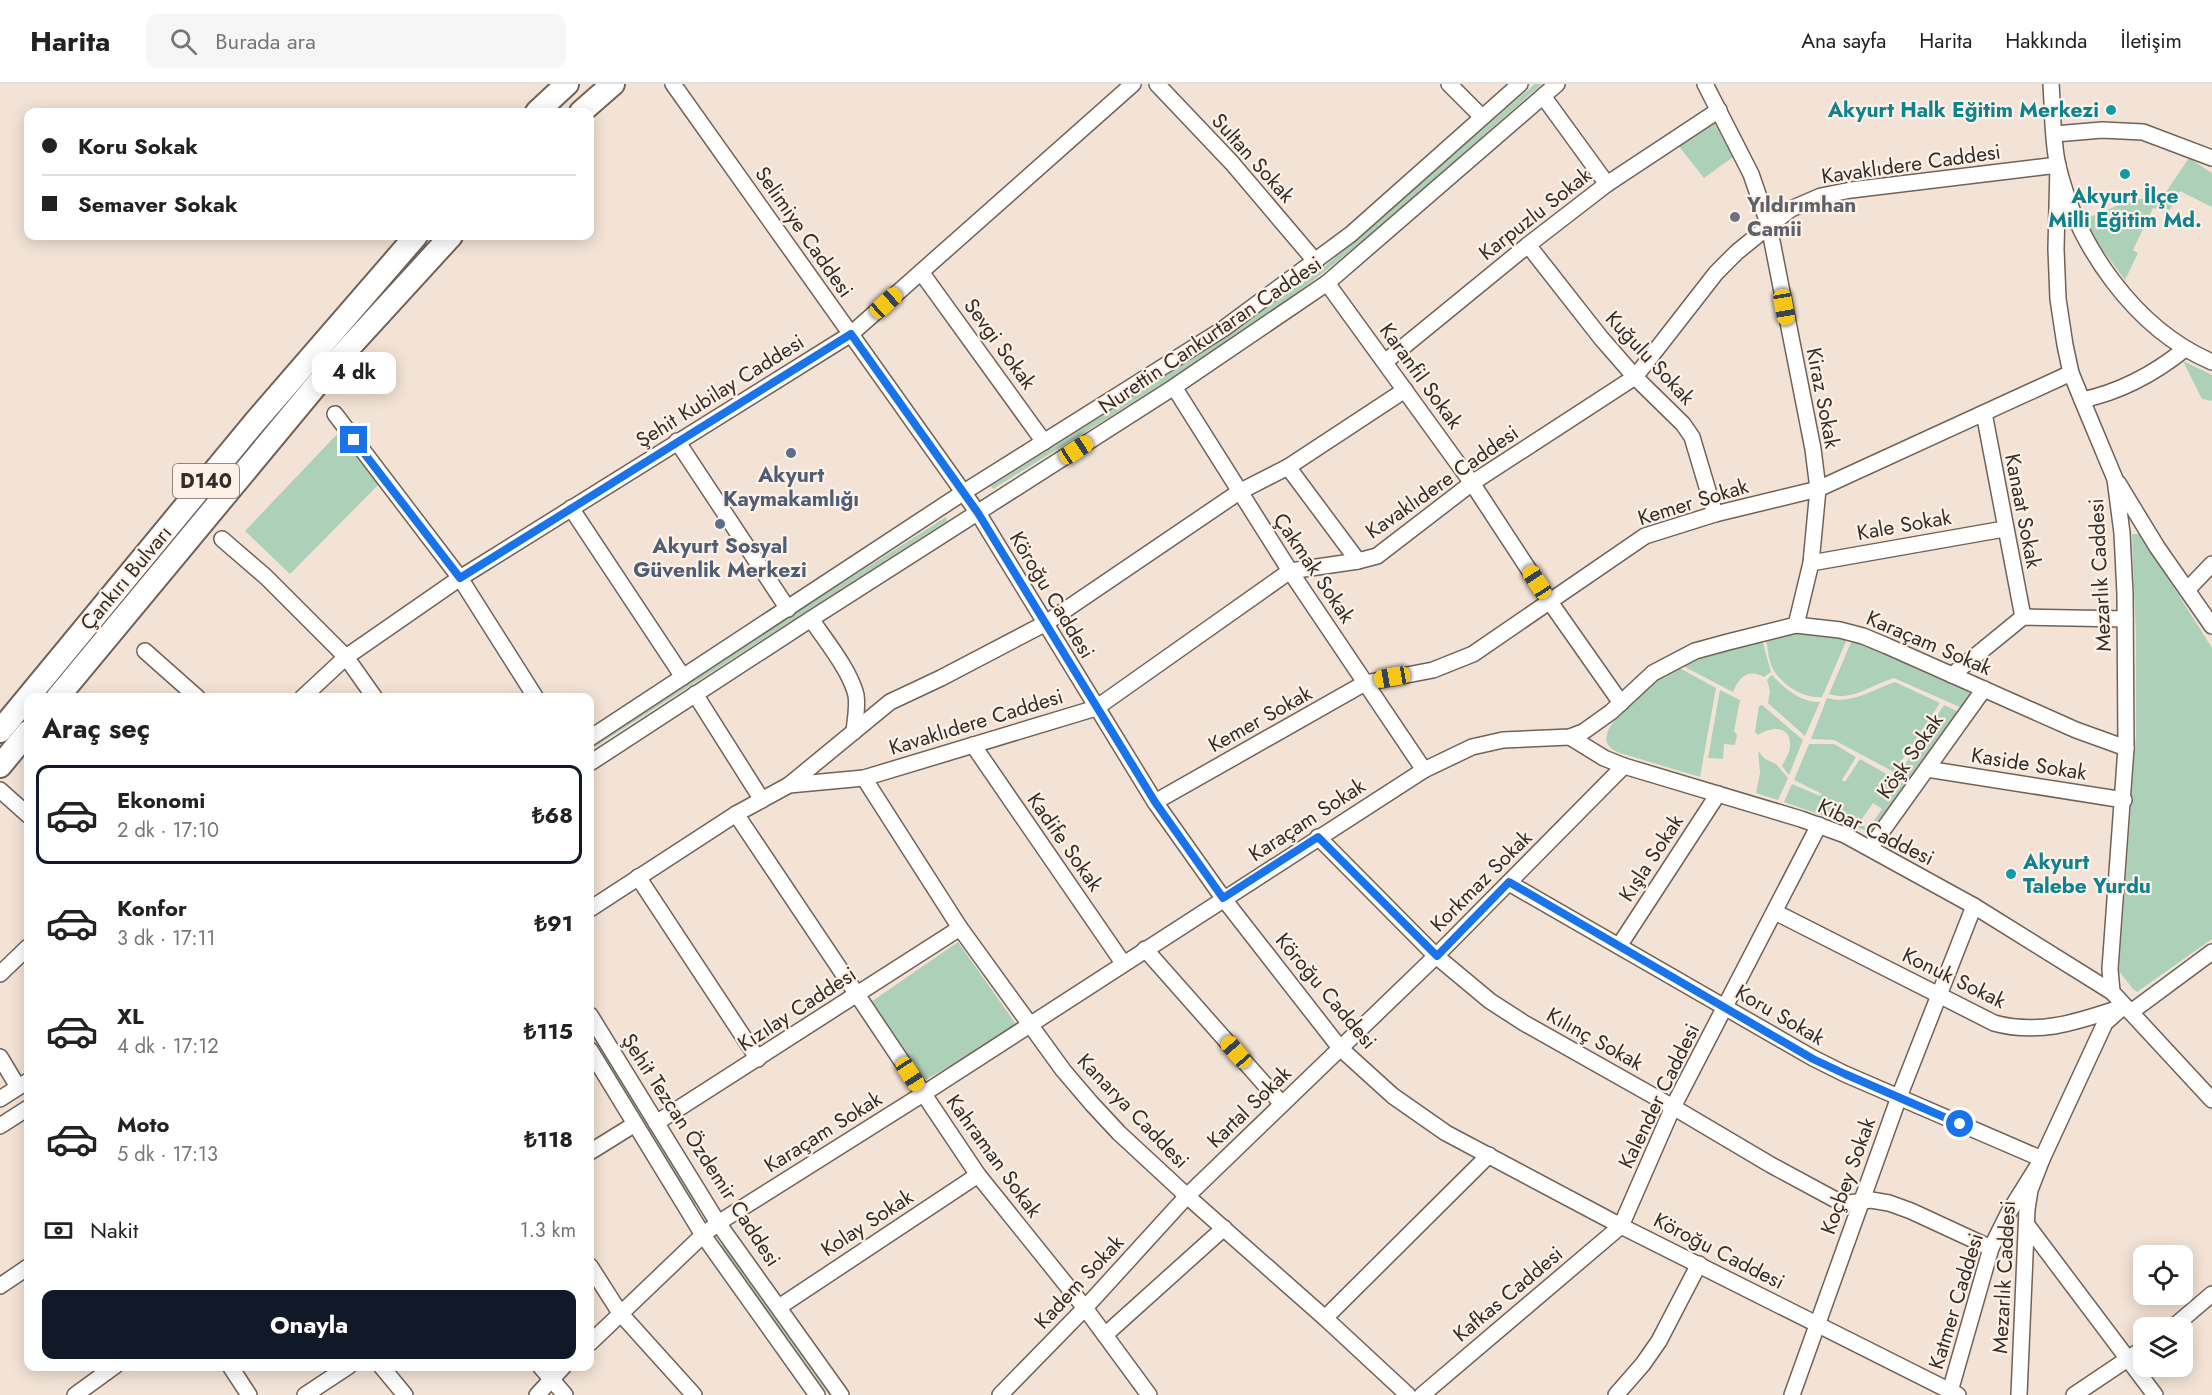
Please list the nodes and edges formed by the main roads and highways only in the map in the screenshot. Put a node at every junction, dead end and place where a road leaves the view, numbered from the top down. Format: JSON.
{"nodes":[{"id":1,"x":567,"y":84,"type":"edge"},
{"id":2,"x":613,"y":84,"type":"edge"},
{"id":3,"x":541,"y":108,"type":"edge"},
{"id":4,"x":586,"y":108,"type":"edge"},
{"id":5,"x":413,"y":240,"type":"edge"},
{"id":6,"x":447,"y":240,"type":"edge"},
{"id":7,"x":31,"y":693,"type":"edge"},
{"id":8,"x":61,"y":693,"type":"edge"},
{"id":9,"x":24,"y":702,"type":"edge"},
{"id":10,"x":0,"y":731,"type":"edge"},
{"id":11,"x":24,"y":737,"type":"edge"},
{"id":12,"x":0,"y":766,"type":"edge"}],
"edges":[{"from":1,"to":3,"type":"highway"},
{"from":2,"to":4,"type":"highway"},
{"from":5,"to":7,"type":"highway","name":"Çankırı Bulvarı","number":"D140"},
{"from":6,"to":8,"type":"highway","name":"Çankırı Bulvarı","number":"D140"},
{"from":9,"to":10,"type":"highway","name":"Çankırı Bulvarı","number":"D140"},
{"from":11,"to":12,"type":"highway"}]}
